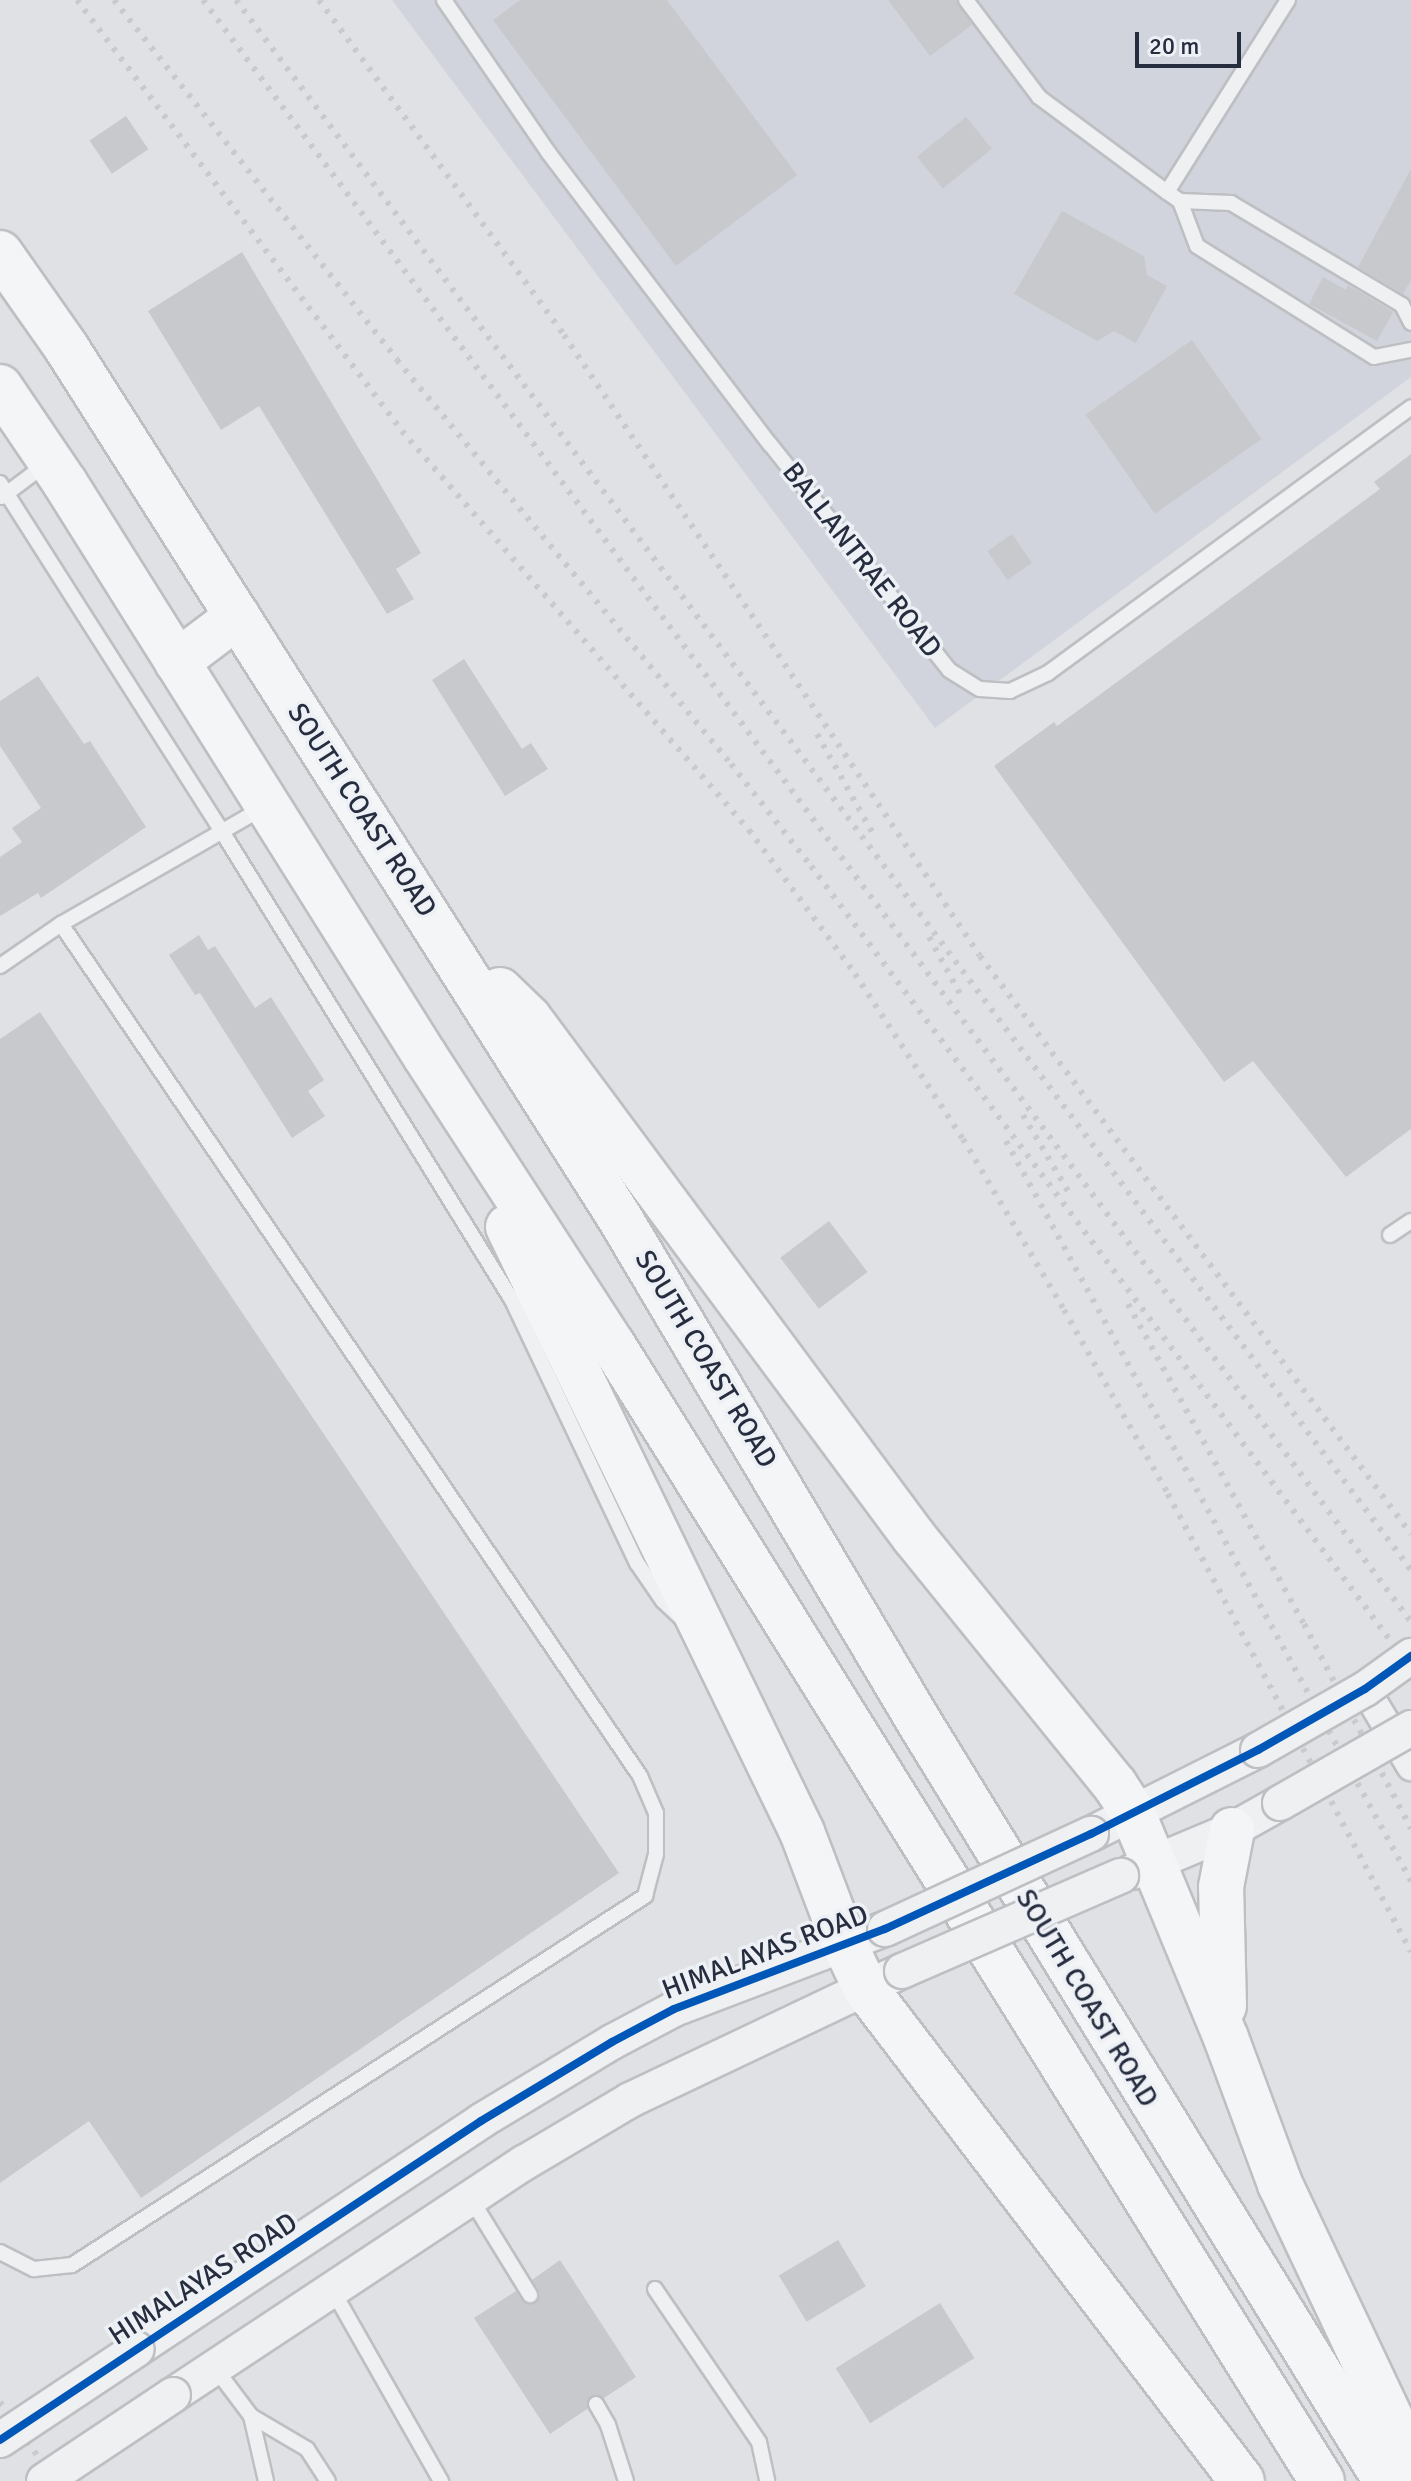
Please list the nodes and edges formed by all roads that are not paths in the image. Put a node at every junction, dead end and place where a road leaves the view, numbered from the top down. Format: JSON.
{"nodes":[{"id":1,"x":444,"y":0,"type":"edge"},
{"id":2,"x":966,"y":0,"type":"edge"},
{"id":3,"x":1288,"y":0,"type":"edge"},
{"id":4,"x":1174,"y":197,"type":"junction"},
{"id":5,"x":0,"y":253,"type":"edge"},
{"id":6,"x":1411,"y":323,"type":"edge"},
{"id":7,"x":1411,"y":350,"type":"edge"},
{"id":8,"x":0,"y":387,"type":"edge"},
{"id":9,"x":1411,"y":407,"type":"edge"},
{"id":10,"x":50,"y":461,"type":"junction"},
{"id":11,"x":2,"y":492,"type":"edge"},
{"id":12,"x":238,"y":616,"type":"junction"},
{"id":13,"x":177,"y":662,"type":"junction"},
{"id":14,"x":267,"y":806,"type":"junction"},
{"id":15,"x":223,"y":833,"type":"junction"},
{"id":16,"x":61,"y":924,"type":"junction"},
{"id":17,"x":454,"y":954,"type":"junction"},
{"id":18,"x":0,"y":966,"type":"edge"},
{"id":19,"x":425,"y":1056,"type":"junction"},
{"id":20,"x":1411,"y":1221,"type":"edge"},
{"id":21,"x":1390,"y":1235,"type":"dead end"},
{"id":22,"x":713,"y":1649,"type":"junction"},
{"id":23,"x":1411,"y":1656,"type":"edge"},
{"id":24,"x":1365,"y":1689,"type":"junction"},
{"id":25,"x":1406,"y":1744,"type":"edge"},
{"id":26,"x":1132,"y":1811,"type":"junction"},
{"id":27,"x":1232,"y":1830,"type":"junction"},
{"id":28,"x":1138,"y":1870,"type":"junction"},
{"id":29,"x":845,"y":1945,"type":"junction"},
{"id":30,"x":884,"y":1980,"type":"junction"},
{"id":31,"x":1226,"y":2038,"type":"junction"},
{"id":32,"x":471,"y":2199,"type":"junction"},
{"id":33,"x":0,"y":2252,"type":"edge"},
{"id":34,"x":655,"y":2289,"type":"dead end"},
{"id":35,"x":333,"y":2290,"type":"junction"},
{"id":36,"x":530,"y":2295,"type":"dead end"},
{"id":37,"x":215,"y":2368,"type":"junction"},
{"id":38,"x":596,"y":2404,"type":"dead end"},
{"id":39,"x":251,"y":2416,"type":"junction"},
{"id":40,"x":0,"y":2440,"type":"edge"},
{"id":41,"x":1411,"y":2461,"type":"edge"},
{"id":42,"x":44,"y":2481,"type":"edge"},
{"id":43,"x":266,"y":2481,"type":"edge"},
{"id":44,"x":328,"y":2481,"type":"edge"},
{"id":45,"x":441,"y":2481,"type":"edge"},
{"id":46,"x":626,"y":2481,"type":"edge"},
{"id":47,"x":767,"y":2481,"type":"edge"},
{"id":48,"x":1242,"y":2481,"type":"edge"},
{"id":49,"x":1322,"y":2481,"type":"edge"},
{"id":50,"x":1386,"y":2481,"type":"edge"}],
"edges":[{"from":1,"to":9,"type":"lane","name":"BALLANTRAE ROAD"},
{"from":2,"to":4,"type":"lane"},
{"from":3,"to":4,"type":"lane"},
{"from":4,"to":6,"type":"lane"},
{"from":4,"to":7,"type":"lane"},
{"from":5,"to":12,"type":"main road","name":"SOUTH COAST ROAD"},
{"from":8,"to":10,"type":"main road","name":"SOUTH COAST ROAD"},
{"from":10,"to":11,"type":"lane"},
{"from":10,"to":13,"type":"main road","name":"SOUTH COAST ROAD"},
{"from":11,"to":15,"type":"lane"},
{"from":12,"to":13,"type":"main road"},
{"from":12,"to":17,"type":"main road","name":"SOUTH COAST ROAD"},
{"from":13,"to":14,"type":"main road","name":"SOUTH COAST ROAD"},
{"from":14,"to":15,"type":"lane"},
{"from":14,"to":19,"type":"main road","name":"SOUTH COAST ROAD"},
{"from":15,"to":16,"type":"lane"},
{"from":15,"to":22,"type":"lane"},
{"from":16,"to":18,"type":"lane"},
{"from":16,"to":33,"type":"lane"},
{"from":17,"to":26,"type":"main road"},
{"from":17,"to":50,"type":"main road","name":"SOUTH COAST ROAD"},
{"from":19,"to":22,"type":"main road"},
{"from":19,"to":49,"type":"main road","name":"SOUTH COAST ROAD"},
{"from":20,"to":21,"type":"lane"},
{"from":22,"to":29,"type":"main road"},
{"from":23,"to":24,"type":"street","name":"HIMALAYAS ROAD","bridge":true},
{"from":24,"to":25,"type":"street"},
{"from":24,"to":26,"type":"street","name":"HIMALAYAS ROAD","bridge":true},
{"from":25,"to":27,"type":"street","bridge":true},
{"from":26,"to":28,"type":"main road"},
{"from":26,"to":29,"type":"street","name":"HIMALAYAS ROAD","bridge":true},
{"from":27,"to":28,"type":"street"},
{"from":27,"to":31,"type":"main road"},
{"from":28,"to":30,"type":"street","bridge":true},
{"from":28,"to":31,"type":"main road"},
{"from":29,"to":30,"type":"main road"},
{"from":29,"to":40,"type":"street","name":"HIMALAYAS ROAD","bridge":true},
{"from":30,"to":32,"type":"street"},
{"from":30,"to":48,"type":"main road"},
{"from":31,"to":41,"type":"main road"},
{"from":32,"to":35,"type":"street"},
{"from":32,"to":36,"type":"lane"},
{"from":34,"to":47,"type":"lane"},
{"from":35,"to":37,"type":"street"},
{"from":35,"to":45,"type":"lane"},
{"from":37,"to":39,"type":"lane"},
{"from":37,"to":42,"type":"street","bridge":true},
{"from":38,"to":46,"type":"lane"},
{"from":39,"to":43,"type":"lane"},
{"from":39,"to":44,"type":"lane"}]}
